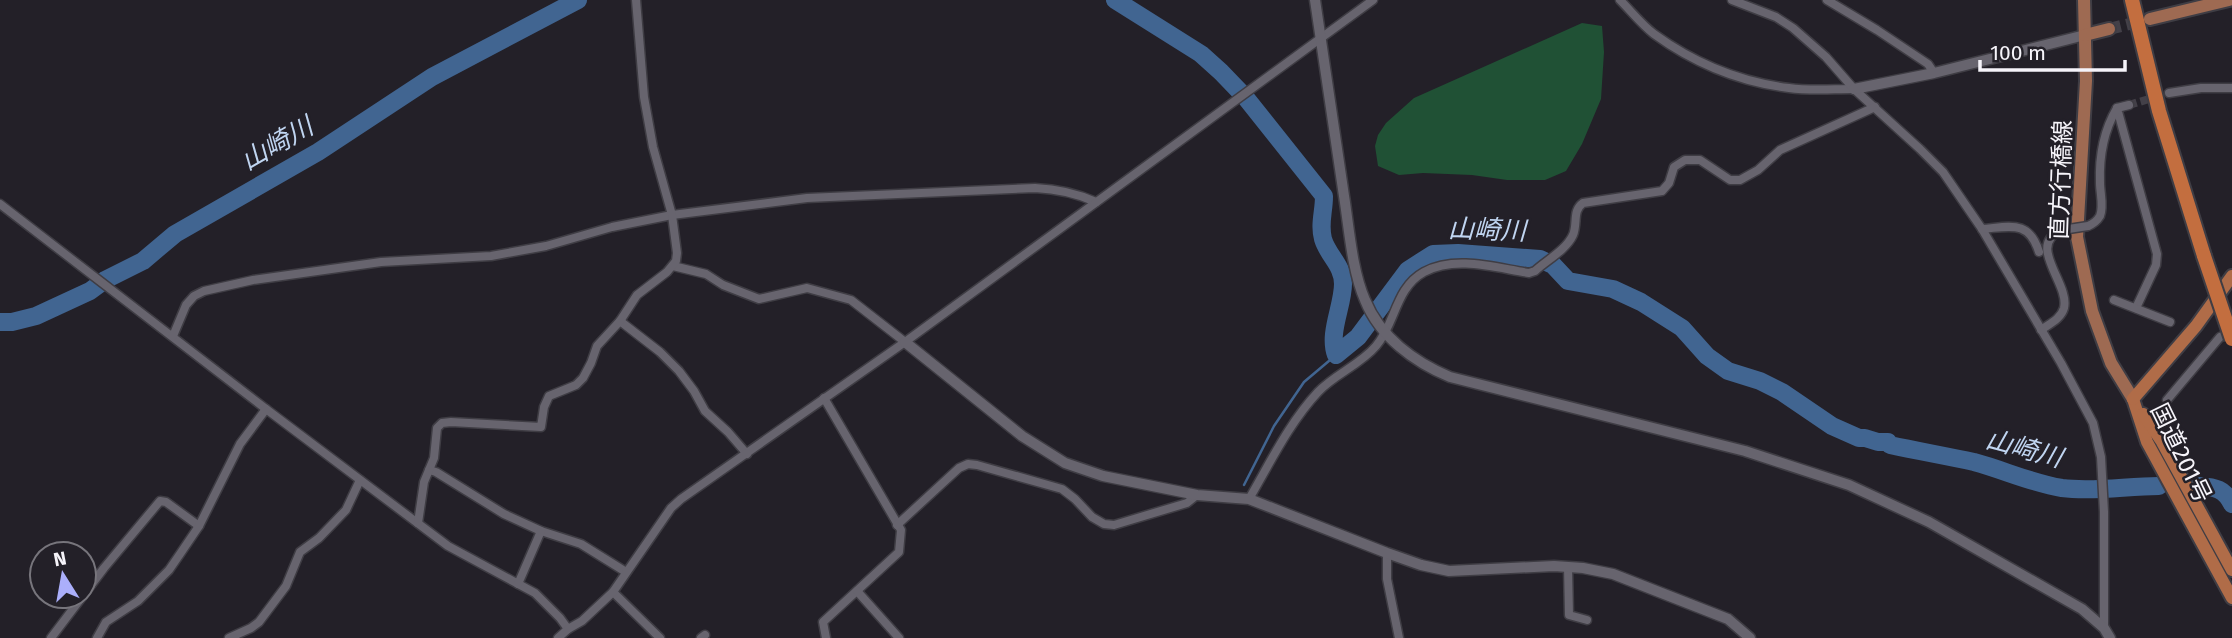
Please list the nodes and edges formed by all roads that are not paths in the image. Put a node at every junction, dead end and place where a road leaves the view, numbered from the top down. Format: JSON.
{"nodes":[{"id":1,"x":635,"y":0,"type":"edge"},
{"id":2,"x":1315,"y":0,"type":"edge"},
{"id":3,"x":1373,"y":0,"type":"edge"},
{"id":4,"x":1620,"y":0,"type":"edge"},
{"id":5,"x":1732,"y":0,"type":"edge"},
{"id":6,"x":1828,"y":0,"type":"edge"},
{"id":7,"x":2084,"y":0,"type":"edge"},
{"id":8,"x":2132,"y":0,"type":"edge"},
{"id":9,"x":2229,"y":0,"type":"edge"},
{"id":10,"x":2150,"y":19,"type":"tunnel mouth"},
{"id":11,"x":2109,"y":29,"type":"tunnel mouth"},
{"id":12,"x":2085,"y":35,"type":"junction"},
{"id":13,"x":1320,"y":38,"type":"junction"},
{"id":14,"x":1934,"y":73,"type":"junction"},
{"id":15,"x":1854,"y":89,"type":"junction"},
{"id":16,"x":2232,"y":89,"type":"edge"},
{"id":17,"x":2169,"y":93,"type":"tunnel mouth"},
{"id":18,"x":2129,"y":105,"type":"tunnel mouth"},
{"id":19,"x":1875,"y":107,"type":"junction"},
{"id":20,"x":2117,"y":108,"type":"junction"},
{"id":21,"x":1096,"y":202,"type":"junction"},
{"id":22,"x":0,"y":204,"type":"edge"},
{"id":23,"x":672,"y":215,"type":"junction"},
{"id":24,"x":1982,"y":229,"type":"junction"},
{"id":25,"x":2039,"y":251,"type":"dead end"},
{"id":26,"x":673,"y":266,"type":"junction"},
{"id":27,"x":2232,"y":276,"type":"edge"},
{"id":28,"x":2114,"y":300,"type":"dead end"},
{"id":29,"x":2136,"y":308,"type":"junction"},
{"id":30,"x":620,"y":321,"type":"junction"},
{"id":31,"x":2170,"y":322,"type":"dead end"},
{"id":32,"x":2040,"y":330,"type":"junction"},
{"id":33,"x":1384,"y":331,"type":"junction"},
{"id":34,"x":2232,"y":332,"type":"edge"},
{"id":35,"x":173,"y":336,"type":"junction"},
{"id":36,"x":2232,"y":339,"type":"edge"},
{"id":37,"x":905,"y":342,"type":"junction"},
{"id":38,"x":824,"y":398,"type":"junction"},
{"id":39,"x":2133,"y":399,"type":"junction"},
{"id":40,"x":2167,"y":400,"type":"dead end"},
{"id":41,"x":266,"y":409,"type":"junction"},
{"id":42,"x":747,"y":454,"type":"junction"},
{"id":43,"x":429,"y":470,"type":"junction"},
{"id":44,"x":360,"y":480,"type":"junction"},
{"id":45,"x":1197,"y":495,"type":"junction"},
{"id":46,"x":1249,"y":499,"type":"junction"},
{"id":47,"x":418,"y":523,"type":"junction"},
{"id":48,"x":897,"y":525,"type":"junction"},
{"id":49,"x":199,"y":526,"type":"junction"},
{"id":50,"x":541,"y":531,"type":"junction"},
{"id":51,"x":1387,"y":553,"type":"junction"},
{"id":52,"x":1568,"y":567,"type":"junction"},
{"id":53,"x":2232,"y":570,"type":"edge"},
{"id":54,"x":626,"y":572,"type":"junction"},
{"id":55,"x":518,"y":584,"type":"junction"},
{"id":56,"x":857,"y":591,"type":"junction"},
{"id":57,"x":613,"y":592,"type":"junction"},
{"id":58,"x":2232,"y":598,"type":"edge"},
{"id":59,"x":1587,"y":620,"type":"dead end"},
{"id":60,"x":2104,"y":628,"type":"junction"},
{"id":61,"x":568,"y":629,"type":"junction"},
{"id":62,"x":51,"y":638,"type":"edge"},
{"id":63,"x":97,"y":638,"type":"edge"},
{"id":64,"x":229,"y":638,"type":"edge"},
{"id":65,"x":558,"y":638,"type":"edge"},
{"id":66,"x":660,"y":638,"type":"edge"},
{"id":67,"x":825,"y":638,"type":"edge"},
{"id":68,"x":899,"y":638,"type":"edge"},
{"id":69,"x":1398,"y":638,"type":"edge"},
{"id":70,"x":1750,"y":638,"type":"edge"},
{"id":71,"x":2110,"y":638,"type":"edge"}],
"edges":[{"from":1,"to":23,"type":"street"},
{"from":2,"to":13,"type":"street"},
{"from":3,"to":13,"type":"street"},
{"from":4,"to":15,"type":"street"},
{"from":5,"to":15,"type":"street"},
{"from":6,"to":14,"type":"street"},
{"from":7,"to":12,"type":"main road","name":"直方行橋線"},
{"from":8,"to":36,"type":"highway","bridge":true},
{"from":9,"to":10,"type":"main road"},
{"from":11,"to":12,"type":"main road"},
{"from":12,"to":14,"type":"street"},
{"from":12,"to":39,"type":"main road","name":"直方行橋線"},
{"from":13,"to":21,"type":"street"},
{"from":13,"to":33,"type":"street"},
{"from":14,"to":15,"type":"street"},
{"from":15,"to":19,"type":"street"},
{"from":16,"to":17,"type":"street"},
{"from":18,"to":20,"type":"street"},
{"from":19,"to":24,"type":"street"},
{"from":19,"to":33,"type":"street"},
{"from":20,"to":29,"type":"street"},
{"from":20,"to":32,"type":"street","bridge":true},
{"from":21,"to":23,"type":"street"},
{"from":21,"to":37,"type":"street"},
{"from":22,"to":35,"type":"street"},
{"from":23,"to":26,"type":"street"},
{"from":23,"to":35,"type":"street"},
{"from":24,"to":25,"type":"street"},
{"from":24,"to":32,"type":"street"},
{"from":26,"to":30,"type":"street"},
{"from":26,"to":37,"type":"street"},
{"from":27,"to":39,"type":"highway","name":"国道201号"},
{"from":28,"to":29,"type":"street"},
{"from":29,"to":31,"type":"street"},
{"from":30,"to":42,"type":"street"},
{"from":30,"to":43,"type":"street"},
{"from":32,"to":60,"type":"street"},
{"from":33,"to":46,"type":"street"},
{"from":33,"to":60,"type":"street"},
{"from":34,"to":40,"type":"street"},
{"from":35,"to":41,"type":"street"},
{"from":37,"to":38,"type":"street"},
{"from":37,"to":45,"type":"street"},
{"from":38,"to":42,"type":"street"},
{"from":38,"to":48,"type":"street"},
{"from":39,"to":53,"type":"highway","name":"国道201号"},
{"from":39,"to":58,"type":"highway","name":"国道201号"},
{"from":41,"to":44,"type":"street"},
{"from":41,"to":49,"type":"street"},
{"from":42,"to":54,"type":"street"},
{"from":43,"to":47,"type":"street"},
{"from":43,"to":50,"type":"street"},
{"from":44,"to":47,"type":"street"},
{"from":44,"to":64,"type":"street"},
{"from":45,"to":46,"type":"street"},
{"from":45,"to":48,"type":"street"},
{"from":46,"to":51,"type":"street"},
{"from":47,"to":55,"type":"street"},
{"from":48,"to":56,"type":"street"},
{"from":49,"to":62,"type":"street"},
{"from":49,"to":63,"type":"street"},
{"from":50,"to":54,"type":"street"},
{"from":50,"to":55,"type":"street"},
{"from":51,"to":52,"type":"street"},
{"from":51,"to":69,"type":"street"},
{"from":52,"to":59,"type":"street"},
{"from":52,"to":70,"type":"street"},
{"from":54,"to":57,"type":"street"},
{"from":55,"to":61,"type":"street"},
{"from":56,"to":67,"type":"street"},
{"from":56,"to":68,"type":"street"},
{"from":57,"to":61,"type":"street"},
{"from":57,"to":66,"type":"street"},
{"from":60,"to":71,"type":"street"},
{"from":61,"to":65,"type":"street"}]}
